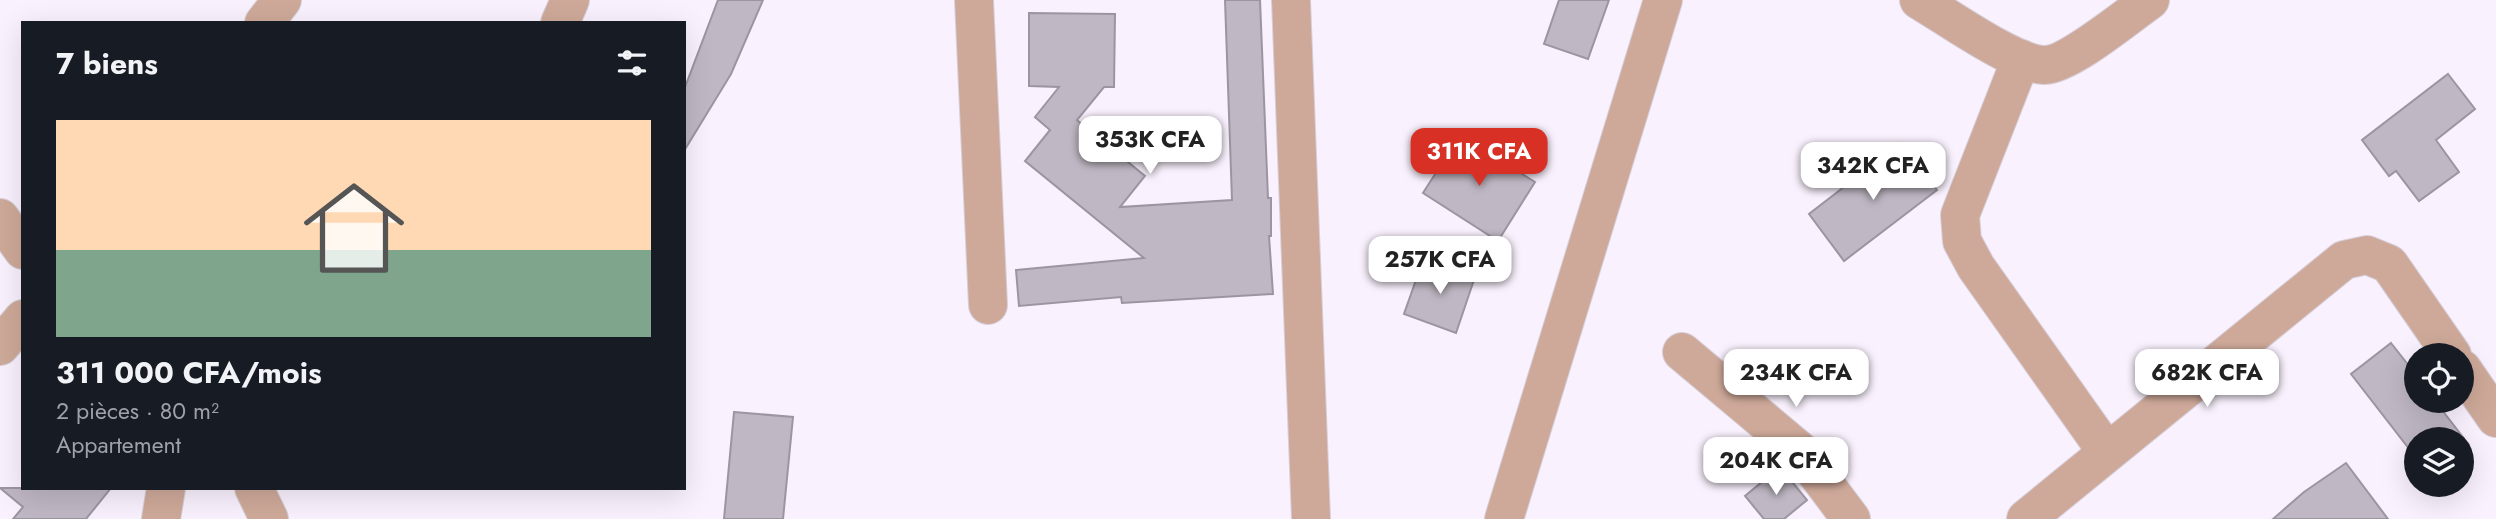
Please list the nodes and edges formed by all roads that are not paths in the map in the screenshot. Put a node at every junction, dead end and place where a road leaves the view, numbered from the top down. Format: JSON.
{"nodes":[{"id":1,"x":282,"y":0,"type":"edge"},
{"id":2,"x":570,"y":0,"type":"edge"},
{"id":3,"x":974,"y":0,"type":"edge"},
{"id":4,"x":1291,"y":0,"type":"edge"},
{"id":5,"x":1662,"y":0,"type":"edge"},
{"id":6,"x":1919,"y":0,"type":"edge"},
{"id":7,"x":2150,"y":0,"type":"edge"},
{"id":8,"x":266,"y":21,"type":"edge"},
{"id":9,"x":561,"y":21,"type":"edge"},
{"id":10,"x":2021,"y":59,"type":"junction"},
{"id":11,"x":0,"y":218,"type":"edge"},
{"id":12,"x":21,"y":247,"type":"edge"},
{"id":13,"x":988,"y":305,"type":"dead end"},
{"id":14,"x":21,"y":321,"type":"edge"},
{"id":15,"x":2444,"y":343,"type":"edge"},
{"id":16,"x":0,"y":346,"type":"edge"},
{"id":17,"x":1682,"y":352,"type":"dead end"},
{"id":18,"x":2474,"y":386,"type":"edge"},
{"id":19,"x":2496,"y":418,"type":"edge"},
{"id":20,"x":2107,"y":452,"type":"junction"},
{"id":21,"x":166,"y":490,"type":"edge"},
{"id":22,"x":255,"y":490,"type":"edge"},
{"id":23,"x":161,"y":519,"type":"edge"},
{"id":24,"x":269,"y":519,"type":"edge"},
{"id":25,"x":1311,"y":519,"type":"edge"},
{"id":26,"x":1504,"y":519,"type":"edge"},
{"id":27,"x":1851,"y":519,"type":"edge"},
{"id":28,"x":2026,"y":519,"type":"edge"}],
"edges":[{"from":1,"to":8,"type":"street"},
{"from":2,"to":9,"type":"street"},
{"from":3,"to":13,"type":"street"},
{"from":4,"to":25,"type":"street"},
{"from":5,"to":26,"type":"street"},
{"from":6,"to":10,"type":"street"},
{"from":7,"to":10,"type":"street"},
{"from":10,"to":20,"type":"street"},
{"from":11,"to":12,"type":"street"},
{"from":14,"to":16,"type":"street"},
{"from":15,"to":20,"type":"street"},
{"from":17,"to":27,"type":"street"},
{"from":18,"to":19,"type":"street"},
{"from":20,"to":28,"type":"street"},
{"from":21,"to":23,"type":"street"},
{"from":22,"to":24,"type":"street"}]}
